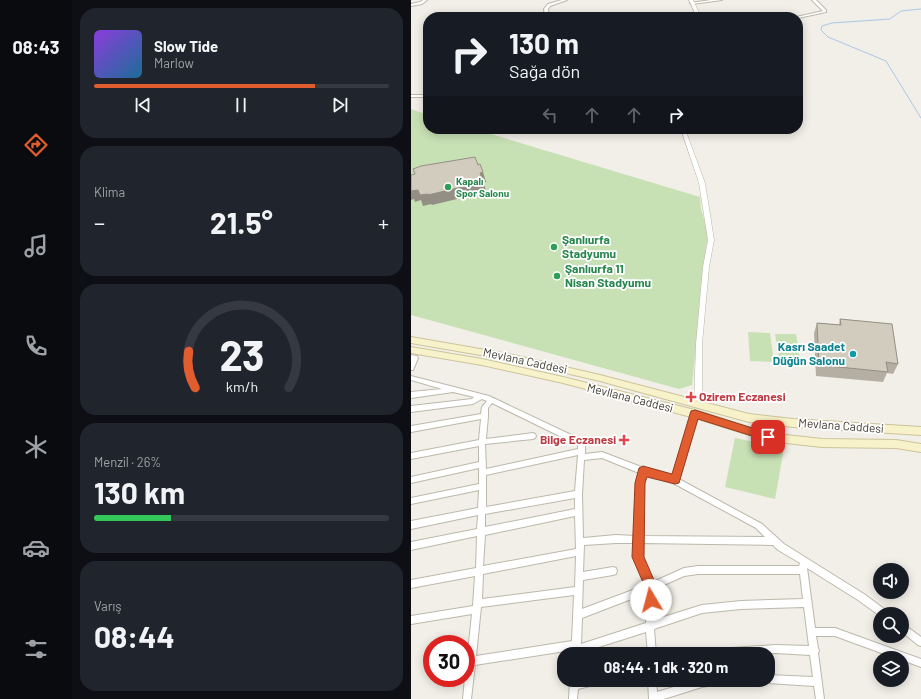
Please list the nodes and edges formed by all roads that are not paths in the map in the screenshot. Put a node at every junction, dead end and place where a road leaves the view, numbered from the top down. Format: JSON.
{"nodes":[{"id":1,"x":425,"y":0,"type":"edge"},
{"id":2,"x":565,"y":0,"type":"edge"},
{"id":3,"x":701,"y":0,"type":"edge"},
{"id":4,"x":720,"y":0,"type":"edge"},
{"id":5,"x":814,"y":0,"type":"edge"},
{"id":6,"x":693,"y":2,"type":"edge"},
{"id":7,"x":411,"y":5,"type":"edge"},
{"id":8,"x":546,"y":12,"type":"edge"},
{"id":9,"x":697,"y":12,"type":"edge"},
{"id":10,"x":803,"y":16,"type":"edge"},
{"id":11,"x":411,"y":96,"type":"edge"},
{"id":12,"x":423,"y":96,"type":"edge"},
{"id":13,"x":685,"y":134,"type":"edge"},
{"id":14,"x":411,"y":340,"type":"edge"},
{"id":15,"x":411,"y":350,"type":"edge"},
{"id":16,"x":411,"y":357,"type":"edge"},
{"id":17,"x":411,"y":368,"type":"edge"},
{"id":18,"x":411,"y":378,"type":"edge"},
{"id":19,"x":454,"y":390,"type":"junction"},
{"id":20,"x":411,"y":395,"type":"edge"},
{"id":21,"x":480,"y":397,"type":"junction"},
{"id":22,"x":491,"y":400,"type":"junction"},
{"id":23,"x":698,"y":404,"type":"junction"},
{"id":24,"x":411,"y":409,"type":"edge"},
{"id":25,"x":695,"y":414,"type":"junction"},
{"id":26,"x":485,"y":416,"type":"junction"},
{"id":27,"x":411,"y":429,"type":"edge"},
{"id":28,"x":921,"y":431,"type":"edge"},
{"id":29,"x":533,"y":436,"type":"dead end"},
{"id":30,"x":482,"y":442,"type":"junction"},
{"id":31,"x":921,"y":448,"type":"edge"},
{"id":32,"x":582,"y":454,"type":"junction"},
{"id":33,"x":411,"y":456,"type":"edge"},
{"id":34,"x":482,"y":464,"type":"junction"},
{"id":35,"x":643,"y":471,"type":"junction"},
{"id":36,"x":483,"y":472,"type":"junction"},
{"id":37,"x":411,"y":480,"type":"edge"},
{"id":38,"x":675,"y":480,"type":"junction"},
{"id":39,"x":483,"y":486,"type":"junction"},
{"id":40,"x":579,"y":494,"type":"junction"},
{"id":41,"x":411,"y":501,"type":"edge"},
{"id":42,"x":482,"y":511,"type":"junction"},
{"id":43,"x":579,"y":512,"type":"junction"},
{"id":44,"x":411,"y":526,"type":"edge"},
{"id":45,"x":480,"y":533,"type":"junction"},
{"id":46,"x":639,"y":539,"type":"junction"},
{"id":47,"x":774,"y":541,"type":"junction"},
{"id":48,"x":579,"y":542,"type":"junction"},
{"id":49,"x":411,"y":546,"type":"edge"},
{"id":50,"x":580,"y":552,"type":"junction"},
{"id":51,"x":803,"y":566,"type":"junction"},
{"id":52,"x":479,"y":571,"type":"junction"},
{"id":53,"x":613,"y":571,"type":"dead end"},
{"id":54,"x":579,"y":577,"type":"junction"},
{"id":55,"x":411,"y":584,"type":"edge"},
{"id":56,"x":651,"y":587,"type":"junction"},
{"id":57,"x":579,"y":590,"type":"junction"},
{"id":58,"x":807,"y":603,"type":"junction"},
{"id":59,"x":477,"y":606,"type":"junction"},
{"id":60,"x":875,"y":607,"type":"edge"},
{"id":61,"x":578,"y":615,"type":"junction"},
{"id":62,"x":411,"y":620,"type":"edge"},
{"id":63,"x":651,"y":625,"type":"junction"},
{"id":64,"x":813,"y":632,"type":"junction"},
{"id":65,"x":909,"y":633,"type":"edge"},
{"id":66,"x":474,"y":635,"type":"edge"},
{"id":67,"x":921,"y":642,"type":"edge"},
{"id":68,"x":577,"y":647,"type":"edge"},
{"id":69,"x":586,"y":647,"type":"edge"},
{"id":70,"x":651,"y":647,"type":"edge"},
{"id":71,"x":775,"y":649,"type":"edge"},
{"id":72,"x":815,"y":651,"type":"junction"},
{"id":73,"x":557,"y":652,"type":"edge"},
{"id":74,"x":475,"y":661,"type":"edge"},
{"id":75,"x":921,"y":663,"type":"edge"},
{"id":76,"x":775,"y":679,"type":"edge"},
{"id":77,"x":819,"y":682,"type":"junction"},
{"id":78,"x":468,"y":687,"type":"edge"},
{"id":79,"x":573,"y":687,"type":"edge"},
{"id":80,"x":653,"y":687,"type":"edge"},
{"id":81,"x":689,"y":687,"type":"edge"},
{"id":82,"x":653,"y":698,"type":"edge"},
{"id":83,"x":467,"y":699,"type":"edge"},
{"id":84,"x":573,"y":699,"type":"edge"},
{"id":85,"x":820,"y":699,"type":"edge"}],
"edges":[{"from":1,"to":7,"type":"street"},
{"from":2,"to":8,"type":"street"},
{"from":3,"to":6,"type":"street"},
{"from":4,"to":6,"type":"street"},
{"from":5,"to":10,"type":"street"},
{"from":6,"to":9,"type":"street"},
{"from":11,"to":12,"type":"street"},
{"from":13,"to":23,"type":"street"},
{"from":14,"to":23,"type":"main road","name":"Mevlana Caddesi"},
{"from":15,"to":25,"type":"main road","name":"Mevllana Caddesi"},
{"from":16,"to":17,"type":"street"},
{"from":18,"to":19,"type":"street"},
{"from":19,"to":20,"type":"street"},
{"from":19,"to":21,"type":"street"},
{"from":21,"to":22,"type":"street"},
{"from":21,"to":24,"type":"street"},
{"from":22,"to":26,"type":"street"},
{"from":22,"to":32,"type":"street"},
{"from":23,"to":28,"type":"main road","name":"Mevlana Caddesi"},
{"from":25,"to":31,"type":"main road","name":"Mevllana Caddesi"},
{"from":25,"to":38,"type":"street"},
{"from":26,"to":27,"type":"street"},
{"from":26,"to":30,"type":"street"},
{"from":29,"to":30,"type":"street"},
{"from":30,"to":33,"type":"street"},
{"from":30,"to":34,"type":"street"},
{"from":32,"to":35,"type":"street"},
{"from":32,"to":36,"type":"street"},
{"from":32,"to":40,"type":"street"},
{"from":34,"to":36,"type":"street"},
{"from":34,"to":37,"type":"street"},
{"from":35,"to":38,"type":"street"},
{"from":35,"to":46,"type":"street"},
{"from":36,"to":39,"type":"street"},
{"from":38,"to":47,"type":"street"},
{"from":39,"to":41,"type":"street"},
{"from":39,"to":42,"type":"street"},
{"from":40,"to":42,"type":"street"},
{"from":40,"to":43,"type":"street"},
{"from":42,"to":44,"type":"street"},
{"from":42,"to":45,"type":"street"},
{"from":43,"to":45,"type":"street"},
{"from":43,"to":48,"type":"street"},
{"from":45,"to":49,"type":"street"},
{"from":45,"to":52,"type":"street"},
{"from":46,"to":47,"type":"street"},
{"from":46,"to":48,"type":"street"},
{"from":46,"to":56,"type":"street"},
{"from":47,"to":51,"type":"street"},
{"from":48,"to":50,"type":"street"},
{"from":50,"to":52,"type":"street"},
{"from":50,"to":54,"type":"street"},
{"from":51,"to":56,"type":"street"},
{"from":51,"to":58,"type":"street"},
{"from":51,"to":60,"type":"street"},
{"from":52,"to":55,"type":"street"},
{"from":52,"to":59,"type":"street"},
{"from":53,"to":54,"type":"street"},
{"from":54,"to":57,"type":"street"},
{"from":56,"to":61,"type":"street"},
{"from":56,"to":63,"type":"street"},
{"from":57,"to":59,"type":"street"},
{"from":57,"to":61,"type":"street"},
{"from":58,"to":63,"type":"street"},
{"from":58,"to":64,"type":"street"},
{"from":59,"to":62,"type":"street"},
{"from":59,"to":66,"type":"street"},
{"from":61,"to":68,"type":"street"},
{"from":63,"to":69,"type":"street"},
{"from":63,"to":70,"type":"street"},
{"from":64,"to":72,"type":"street"},
{"from":64,"to":75,"type":"street"},
{"from":65,"to":67,"type":"street"},
{"from":71,"to":72,"type":"street"},
{"from":72,"to":77,"type":"street"},
{"from":73,"to":74,"type":"street"},
{"from":76,"to":77,"type":"street"},
{"from":77,"to":85,"type":"street"},
{"from":78,"to":83,"type":"street"},
{"from":79,"to":84,"type":"street"},
{"from":80,"to":82,"type":"street"},
{"from":81,"to":82,"type":"street"}]}
